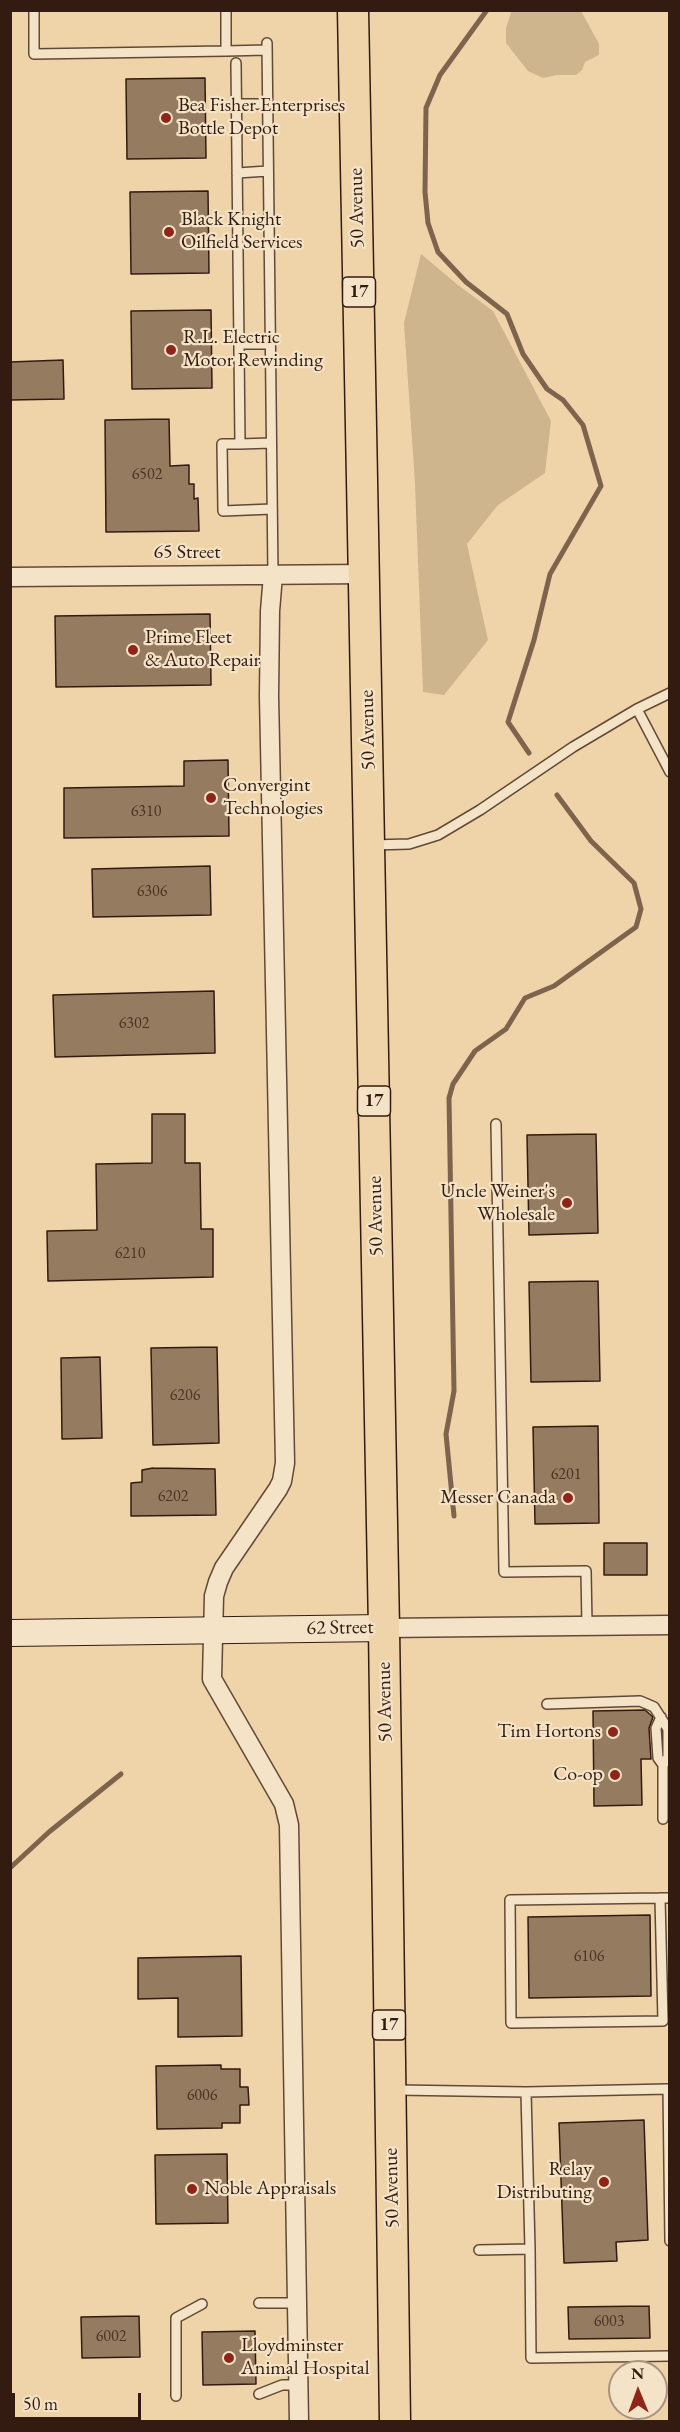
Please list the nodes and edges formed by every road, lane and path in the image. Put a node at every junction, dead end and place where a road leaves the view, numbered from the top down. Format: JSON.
{"nodes":[{"id":1,"x":34,"y":10,"type":"edge"},
{"id":2,"x":226,"y":10,"type":"edge"},
{"id":3,"x":353,"y":10,"type":"edge"},
{"id":4,"x":226,"y":51,"type":"junction"},
{"id":5,"x":236,"y":63,"type":"dead end"},
{"id":6,"x":237,"y":104,"type":"junction"},
{"id":7,"x":268,"y":104,"type":"junction"},
{"id":8,"x":268,"y":171,"type":"junction"},
{"id":9,"x":237,"y":173,"type":"junction"},
{"id":10,"x":239,"y":344,"type":"junction"},
{"id":11,"x":270,"y":344,"type":"junction"},
{"id":12,"x":271,"y":443,"type":"junction"},
{"id":13,"x":240,"y":444,"type":"junction"},
{"id":14,"x":272,"y":509,"type":"junction"},
{"id":15,"x":365,"y":574,"type":"junction"},
{"id":16,"x":273,"y":575,"type":"junction"},
{"id":17,"x":10,"y":577,"type":"edge"},
{"id":18,"x":669,"y":693,"type":"edge"},
{"id":19,"x":637,"y":709,"type":"junction"},
{"id":20,"x":669,"y":772,"type":"edge"},
{"id":21,"x":370,"y":845,"type":"junction"},
{"id":22,"x":496,"y":1124,"type":"dead end"},
{"id":23,"x":587,"y":1625,"type":"junction"},
{"id":24,"x":669,"y":1625,"type":"edge"},
{"id":25,"x":384,"y":1628,"type":"junction"},
{"id":26,"x":213,"y":1630,"type":"junction"},
{"id":27,"x":10,"y":1633,"type":"edge"},
{"id":28,"x":547,"y":1704,"type":"dead end"},
{"id":29,"x":663,"y":1819,"type":"dead end"},
{"id":30,"x":665,"y":1898,"type":"edge"},
{"id":31,"x":390,"y":2090,"type":"junction"},
{"id":32,"x":526,"y":2092,"type":"junction"},
{"id":33,"x":669,"y":2241,"type":"edge"},
{"id":34,"x":530,"y":2249,"type":"junction"},
{"id":35,"x":479,"y":2250,"type":"dead end"},
{"id":36,"x":259,"y":2303,"type":"dead end"},
{"id":37,"x":297,"y":2303,"type":"junction"},
{"id":38,"x":202,"y":2304,"type":"dead end"},
{"id":39,"x":669,"y":2356,"type":"edge"},
{"id":40,"x":298,"y":2385,"type":"junction"},
{"id":41,"x":259,"y":2394,"type":"dead end"},
{"id":42,"x":176,"y":2396,"type":"dead end"},
{"id":43,"x":299,"y":2421,"type":"edge"},
{"id":44,"x":394,"y":2421,"type":"edge"}],
"edges":[{"from":1,"to":4,"type":"lane"},
{"from":2,"to":4,"type":"lane"},
{"from":3,"to":15,"type":"main road","name":"50 Avenue","number":"17"},
{"from":4,"to":7,"type":"lane"},
{"from":5,"to":6,"type":"lane"},
{"from":6,"to":7,"type":"lane"},
{"from":6,"to":9,"type":"lane"},
{"from":7,"to":8,"type":"lane"},
{"from":8,"to":9,"type":"lane"},
{"from":8,"to":11,"type":"lane"},
{"from":9,"to":10,"type":"lane"},
{"from":10,"to":11,"type":"lane"},
{"from":10,"to":13,"type":"lane"},
{"from":11,"to":12,"type":"lane"},
{"from":12,"to":13,"type":"lane"},
{"from":12,"to":14,"type":"lane"},
{"from":13,"to":14,"type":"lane"},
{"from":14,"to":16,"type":"lane"},
{"from":15,"to":16,"type":"street","name":"65 Street"},
{"from":15,"to":21,"type":"main road","name":"50 Avenue","number":"17"},
{"from":16,"to":17,"type":"street","name":"65 Street"},
{"from":16,"to":26,"type":"street"},
{"from":18,"to":19,"type":"lane"},
{"from":19,"to":20,"type":"lane"},
{"from":19,"to":21,"type":"lane"},
{"from":21,"to":25,"type":"main road","name":"50 Avenue","number":"17"},
{"from":22,"to":23,"type":"lane"},
{"from":23,"to":24,"type":"street","name":"62 Street"},
{"from":23,"to":25,"type":"street","name":"62 Street"},
{"from":25,"to":26,"type":"main road","name":"62 Street"},
{"from":25,"to":31,"type":"main road","name":"50 Avenue","number":"17"},
{"from":26,"to":27,"type":"main road","name":"62 Street"},
{"from":26,"to":37,"type":"street"},
{"from":28,"to":29,"type":"lane"},
{"from":30,"to":30,"type":"lane"},
{"from":31,"to":32,"type":"lane"},
{"from":31,"to":44,"type":"main road","name":"50 Avenue","number":"17"},
{"from":32,"to":33,"type":"lane"},
{"from":32,"to":34,"type":"lane"},
{"from":34,"to":35,"type":"lane"},
{"from":34,"to":39,"type":"lane"},
{"from":36,"to":37,"type":"lane"},
{"from":37,"to":40,"type":"street"},
{"from":38,"to":42,"type":"lane"},
{"from":40,"to":41,"type":"lane"},
{"from":40,"to":43,"type":"street"}]}
